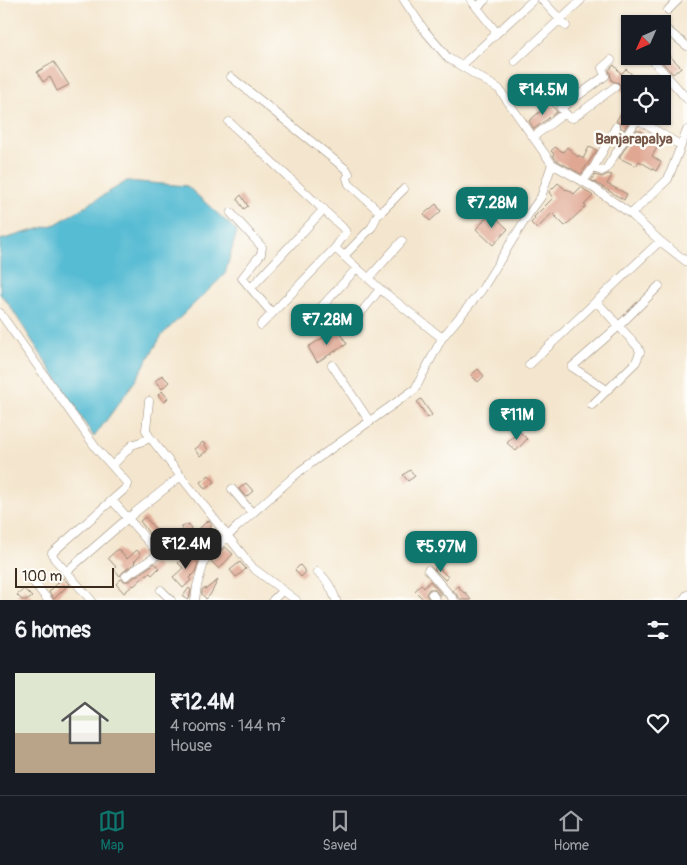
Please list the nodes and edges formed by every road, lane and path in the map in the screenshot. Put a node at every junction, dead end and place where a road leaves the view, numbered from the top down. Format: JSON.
{"nodes":[{"id":1,"x":404,"y":0,"type":"edge"},
{"id":2,"x":471,"y":0,"type":"edge"},
{"id":3,"x":485,"y":0,"type":"edge"},
{"id":4,"x":533,"y":0,"type":"edge"},
{"id":5,"x":542,"y":0,"type":"edge"},
{"id":6,"x":581,"y":0,"type":"edge"},
{"id":7,"x":678,"y":0,"type":"edge"},
{"id":8,"x":477,"y":8,"type":"junction"},
{"id":9,"x":668,"y":10,"type":"dead end"},
{"id":10,"x":560,"y":20,"type":"junction"},
{"id":11,"x":566,"y":26,"type":"dead end"},
{"id":12,"x":497,"y":33,"type":"junction"},
{"id":13,"x":671,"y":33,"type":"edge"},
{"id":14,"x":687,"y":46,"type":"edge"},
{"id":15,"x":611,"y":60,"type":"dead end"},
{"id":16,"x":515,"y":61,"type":"dead end"},
{"id":17,"x":657,"y":65,"type":"edge"},
{"id":18,"x":461,"y":66,"type":"junction"},
{"id":19,"x":231,"y":77,"type":"dead end"},
{"id":20,"x":615,"y":87,"type":"dead end"},
{"id":21,"x":687,"y":99,"type":"edge"},
{"id":22,"x":565,"y":113,"type":"junction"},
{"id":23,"x":229,"y":122,"type":"dead end"},
{"id":24,"x":633,"y":125,"type":"edge"},
{"id":25,"x":648,"y":125,"type":"edge"},
{"id":26,"x":616,"y":127,"type":"dead end"},
{"id":27,"x":687,"y":130,"type":"edge"},
{"id":28,"x":533,"y":137,"type":"junction"},
{"id":29,"x":680,"y":145,"type":"junction"},
{"id":30,"x":552,"y":164,"type":"junction"},
{"id":31,"x":594,"y":167,"type":"junction"},
{"id":32,"x":583,"y":181,"type":"junction"},
{"id":33,"x":404,"y":189,"type":"dead end"},
{"id":34,"x":324,"y":210,"type":"junction"},
{"id":35,"x":381,"y":212,"type":"junction"},
{"id":36,"x":232,"y":213,"type":"dead end"},
{"id":37,"x":631,"y":214,"type":"junction"},
{"id":38,"x":402,"y":240,"type":"dead end"},
{"id":39,"x":660,"y":241,"type":"junction"},
{"id":40,"x":335,"y":248,"type":"junction"},
{"id":41,"x":344,"y":256,"type":"junction"},
{"id":42,"x":687,"y":262,"type":"edge"},
{"id":43,"x":358,"y":268,"type":"junction"},
{"id":44,"x":369,"y":278,"type":"junction"},
{"id":45,"x":659,"y":286,"type":"dead end"},
{"id":46,"x":251,"y":288,"type":"junction"},
{"id":47,"x":380,"y":289,"type":"junction"},
{"id":48,"x":596,"y":301,"type":"junction"},
{"id":49,"x":0,"y":313,"type":"edge"},
{"id":50,"x":272,"y":313,"type":"junction"},
{"id":51,"x":261,"y":325,"type":"dead end"},
{"id":52,"x":619,"y":326,"type":"junction"},
{"id":53,"x":302,"y":328,"type":"dead end"},
{"id":54,"x":348,"y":329,"type":"dead end"},
{"id":55,"x":442,"y":338,"type":"junction"},
{"id":56,"x":332,"y":365,"type":"dead end"},
{"id":57,"x":529,"y":365,"type":"dead end"},
{"id":58,"x":607,"y":390,"type":"junction"},
{"id":59,"x":149,"y":401,"type":"dead end"},
{"id":60,"x":592,"y":405,"type":"dead end"},
{"id":61,"x":370,"y":422,"type":"junction"},
{"id":62,"x":151,"y":438,"type":"junction"},
{"id":63,"x":112,"y":466,"type":"junction"},
{"id":64,"x":181,"y":476,"type":"junction"},
{"id":65,"x":232,"y":489,"type":"dead end"},
{"id":66,"x":112,"y":500,"type":"junction"},
{"id":67,"x":252,"y":513,"type":"junction"},
{"id":68,"x":128,"y":518,"type":"junction"},
{"id":69,"x":228,"y":537,"type":"junction"},
{"id":70,"x":212,"y":552,"type":"junction"},
{"id":71,"x":159,"y":554,"type":"junction"},
{"id":72,"x":428,"y":570,"type":"dead end"},
{"id":73,"x":66,"y":572,"type":"junction"},
{"id":74,"x":317,"y":572,"type":"dead end"},
{"id":75,"x":126,"y":576,"type":"dead end"},
{"id":76,"x":31,"y":579,"type":"dead end"},
{"id":77,"x":161,"y":590,"type":"dead end"},
{"id":78,"x":282,"y":591,"type":"junction"},
{"id":79,"x":687,"y":595,"type":"edge"},
{"id":80,"x":48,"y":600,"type":"edge"},
{"id":81,"x":91,"y":600,"type":"edge"},
{"id":82,"x":171,"y":600,"type":"edge"},
{"id":83,"x":195,"y":600,"type":"edge"},
{"id":84,"x":273,"y":600,"type":"edge"},
{"id":85,"x":296,"y":600,"type":"edge"},
{"id":86,"x":336,"y":600,"type":"edge"},
{"id":87,"x":454,"y":600,"type":"edge"},
{"id":88,"x":683,"y":600,"type":"edge"}],
"edges":[{"from":1,"to":18,"type":"street"},
{"from":2,"to":8,"type":"street"},
{"from":3,"to":8,"type":"street"},
{"from":4,"to":12,"type":"street"},
{"from":5,"to":10,"type":"street"},
{"from":6,"to":10,"type":"street"},
{"from":7,"to":9,"type":"street"},
{"from":8,"to":12,"type":"street"},
{"from":10,"to":11,"type":"street"},
{"from":10,"to":16,"type":"street"},
{"from":12,"to":18,"type":"street"},
{"from":13,"to":14,"type":"street"},
{"from":15,"to":22,"type":"street"},
{"from":17,"to":21,"type":"street"},
{"from":18,"to":28,"type":"street"},
{"from":19,"to":35,"type":"street"},
{"from":20,"to":22,"type":"street"},
{"from":22,"to":28,"type":"street"},
{"from":23,"to":34,"type":"street"},
{"from":24,"to":31,"type":"street"},
{"from":25,"to":29,"type":"street"},
{"from":26,"to":31,"type":"street"},
{"from":27,"to":29,"type":"street"},
{"from":28,"to":30,"type":"street"},
{"from":29,"to":37,"type":"street"},
{"from":30,"to":32,"type":"street"},
{"from":30,"to":55,"type":"street"},
{"from":31,"to":32,"type":"street"},
{"from":32,"to":37,"type":"street"},
{"from":33,"to":35,"type":"street"},
{"from":34,"to":40,"type":"street"},
{"from":34,"to":46,"type":"street"},
{"from":35,"to":41,"type":"street"},
{"from":36,"to":46,"type":"street"},
{"from":37,"to":39,"type":"street"},
{"from":38,"to":44,"type":"street"},
{"from":39,"to":42,"type":"street"},
{"from":39,"to":48,"type":"street"},
{"from":40,"to":41,"type":"street"},
{"from":40,"to":50,"type":"street"},
{"from":41,"to":43,"type":"street"},
{"from":43,"to":44,"type":"street"},
{"from":43,"to":53,"type":"street"},
{"from":44,"to":47,"type":"street"},
{"from":45,"to":52,"type":"street"},
{"from":46,"to":50,"type":"street"},
{"from":47,"to":54,"type":"street"},
{"from":47,"to":55,"type":"street"},
{"from":48,"to":52,"type":"street"},
{"from":48,"to":57,"type":"street"},
{"from":49,"to":63,"type":"street"},
{"from":50,"to":51,"type":"street"},
{"from":52,"to":58,"type":"street"},
{"from":52,"to":58,"type":"street"},
{"from":55,"to":61,"type":"street"},
{"from":56,"to":61,"type":"street"},
{"from":58,"to":60,"type":"street"},
{"from":59,"to":62,"type":"street"},
{"from":61,"to":67,"type":"street"},
{"from":62,"to":63,"type":"street"},
{"from":62,"to":64,"type":"street"},
{"from":63,"to":66,"type":"street"},
{"from":64,"to":68,"type":"street"},
{"from":64,"to":69,"type":"street"},
{"from":65,"to":67,"type":"street"},
{"from":66,"to":68,"type":"street"},
{"from":66,"to":73,"type":"street"},
{"from":67,"to":69,"type":"street"},
{"from":68,"to":71,"type":"street"},
{"from":68,"to":73,"type":"street"},
{"from":69,"to":70,"type":"street"},
{"from":69,"to":78,"type":"street"},
{"from":70,"to":71,"type":"street"},
{"from":70,"to":83,"type":"street"},
{"from":71,"to":75,"type":"street"},
{"from":72,"to":87,"type":"street"},
{"from":73,"to":81,"type":"street"},
{"from":74,"to":86,"type":"street"},
{"from":76,"to":80,"type":"street"},
{"from":77,"to":82,"type":"street"},
{"from":78,"to":84,"type":"street"},
{"from":78,"to":85,"type":"street"},
{"from":79,"to":88,"type":"street"}]}
